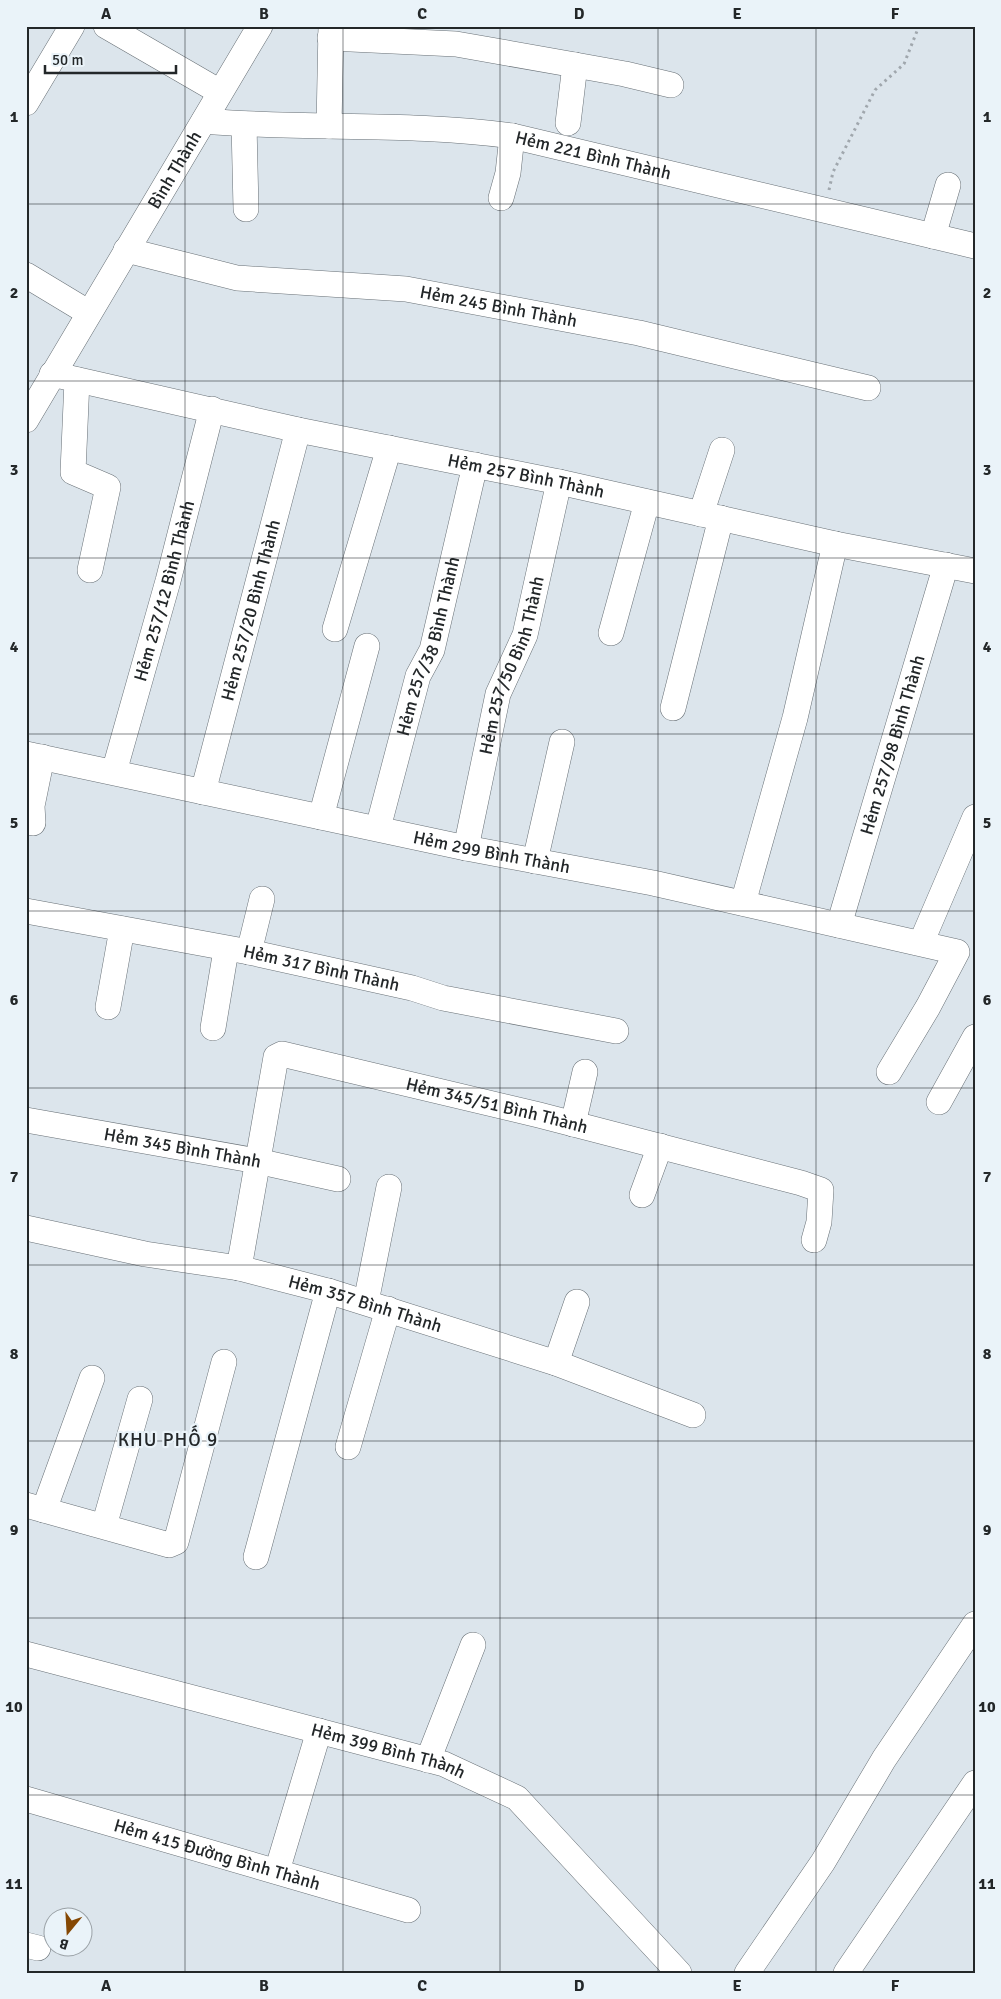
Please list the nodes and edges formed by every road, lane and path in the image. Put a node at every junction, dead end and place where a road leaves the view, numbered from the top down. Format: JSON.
{"nodes":[{"id":1,"x":72,"y":26,"type":"edge"},
{"id":2,"x":106,"y":26,"type":"edge"},
{"id":3,"x":260,"y":26,"type":"edge"},
{"id":4,"x":919,"y":26,"type":"edge"},
{"id":5,"x":329,"y":29,"type":"edge"},
{"id":6,"x":575,"y":65,"type":"junction"},
{"id":7,"x":671,"y":85,"type":"dead end"},
{"id":8,"x":220,"y":92,"type":"junction"},
{"id":9,"x":26,"y":103,"type":"edge"},
{"id":10,"x":204,"y":120,"type":"junction"},
{"id":11,"x":568,"y":123,"type":"dead end"},
{"id":12,"x":244,"y":124,"type":"junction"},
{"id":13,"x":330,"y":126,"type":"junction"},
{"id":14,"x":512,"y":136,"type":"junction"},
{"id":15,"x":948,"y":185,"type":"dead end"},
{"id":16,"x":501,"y":198,"type":"dead end"},
{"id":17,"x":246,"y":209,"type":"dead end"},
{"id":18,"x":824,"y":210,"type":"junction"},
{"id":19,"x":932,"y":236,"type":"junction"},
{"id":20,"x":975,"y":246,"type":"edge"},
{"id":21,"x":126,"y":250,"type":"junction"},
{"id":22,"x":26,"y":275,"type":"edge"},
{"id":23,"x":89,"y":312,"type":"junction"},
{"id":24,"x":52,"y":374,"type":"junction"},
{"id":25,"x":77,"y":380,"type":"junction"},
{"id":26,"x":868,"y":388,"type":"dead end"},
{"id":27,"x":212,"y":409,"type":"junction"},
{"id":28,"x":26,"y":420,"type":"edge"},
{"id":29,"x":298,"y":430,"type":"junction"},
{"id":30,"x":389,"y":448,"type":"junction"},
{"id":31,"x":722,"y":450,"type":"dead end"},
{"id":32,"x":475,"y":465,"type":"junction"},
{"id":33,"x":559,"y":482,"type":"junction"},
{"id":34,"x":647,"y":502,"type":"junction"},
{"id":35,"x":711,"y":516,"type":"junction"},
{"id":36,"x":835,"y":544,"type":"junction"},
{"id":37,"x":946,"y":565,"type":"junction"},
{"id":38,"x":90,"y":570,"type":"dead end"},
{"id":39,"x":975,"y":571,"type":"edge"},
{"id":40,"x":335,"y":629,"type":"dead end"},
{"id":41,"x":611,"y":633,"type":"dead end"},
{"id":42,"x":367,"y":646,"type":"dead end"},
{"id":43,"x":673,"y":708,"type":"dead end"},
{"id":44,"x":562,"y":742,"type":"dead end"},
{"id":45,"x":34,"y":756,"type":"edge"},
{"id":46,"x":114,"y":772,"type":"junction"},
{"id":47,"x":203,"y":792,"type":"junction"},
{"id":48,"x":321,"y":817,"type":"junction"},
{"id":49,"x":975,"y":817,"type":"edge"},
{"id":50,"x":33,"y":824,"type":"dead end"},
{"id":51,"x":378,"y":828,"type":"junction"},
{"id":52,"x":466,"y":848,"type":"junction"},
{"id":53,"x":535,"y":861,"type":"junction"},
{"id":54,"x":262,"y":899,"type":"dead end"},
{"id":55,"x":743,"y":903,"type":"junction"},
{"id":56,"x":26,"y":911,"type":"edge"},
{"id":57,"x":838,"y":925,"type":"junction"},
{"id":58,"x":122,"y":929,"type":"junction"},
{"id":59,"x":921,"y":943,"type":"junction"},
{"id":60,"x":238,"y":951,"type":"junction"},
{"id":61,"x":963,"y":959,"type":"edge"},
{"id":62,"x":108,"y":1007,"type":"dead end"},
{"id":63,"x":213,"y":1028,"type":"dead end"},
{"id":64,"x":616,"y":1031,"type":"dead end"},
{"id":65,"x":975,"y":1037,"type":"edge"},
{"id":66,"x":584,"y":1072,"type":"dead end"},
{"id":67,"x":889,"y":1072,"type":"dead end"},
{"id":68,"x":939,"y":1102,"type":"dead end"},
{"id":69,"x":26,"y":1120,"type":"edge"},
{"id":70,"x":573,"y":1124,"type":"junction"},
{"id":71,"x":660,"y":1146,"type":"junction"},
{"id":72,"x":257,"y":1161,"type":"junction"},
{"id":73,"x":338,"y":1179,"type":"dead end"},
{"id":74,"x":389,"y":1187,"type":"dead end"},
{"id":75,"x":642,"y":1195,"type":"dead end"},
{"id":76,"x":26,"y":1228,"type":"edge"},
{"id":77,"x":814,"y":1240,"type":"dead end"},
{"id":78,"x":239,"y":1268,"type":"junction"},
{"id":79,"x":328,"y":1291,"type":"junction"},
{"id":80,"x":577,"y":1302,"type":"dead end"},
{"id":81,"x":377,"y":1306,"type":"junction"},
{"id":82,"x":224,"y":1362,"type":"dead end"},
{"id":83,"x":556,"y":1363,"type":"junction"},
{"id":84,"x":92,"y":1378,"type":"dead end"},
{"id":85,"x":140,"y":1398,"type":"dead end"},
{"id":86,"x":692,"y":1415,"type":"dead end"},
{"id":87,"x":348,"y":1447,"type":"dead end"},
{"id":88,"x":35,"y":1507,"type":"edge"},
{"id":89,"x":104,"y":1526,"type":"junction"},
{"id":90,"x":256,"y":1557,"type":"dead end"},
{"id":91,"x":975,"y":1624,"type":"edge"},
{"id":92,"x":473,"y":1645,"type":"dead end"},
{"id":93,"x":26,"y":1654,"type":"edge"},
{"id":94,"x":319,"y":1731,"type":"junction"},
{"id":95,"x":428,"y":1760,"type":"junction"},
{"id":96,"x":975,"y":1783,"type":"edge"},
{"id":97,"x":26,"y":1799,"type":"edge"},
{"id":98,"x":276,"y":1871,"type":"junction"},
{"id":99,"x":408,"y":1910,"type":"dead end"},
{"id":100,"x":679,"y":1973,"type":"edge"},
{"id":101,"x":747,"y":1973,"type":"edge"},
{"id":102,"x":846,"y":1973,"type":"edge"}],
"edges":[{"from":1,"to":9,"type":"street"},
{"from":2,"to":8,"type":"street"},
{"from":3,"to":8,"type":"street","name":"Bình Thành"},
{"from":4,"to":18,"type":"path"},
{"from":5,"to":6,"type":"street"},
{"from":5,"to":13,"type":"street"},
{"from":6,"to":7,"type":"street"},
{"from":6,"to":11,"type":"street"},
{"from":8,"to":10,"type":"street","name":"Bình Thành"},
{"from":10,"to":12,"type":"street","name":"Hẻm 221 Bình Thành"},
{"from":10,"to":21,"type":"street","name":"Bình Thành"},
{"from":12,"to":13,"type":"street","name":"Hẻm 221 Bình Thành"},
{"from":12,"to":17,"type":"street"},
{"from":13,"to":14,"type":"street","name":"Hẻm 221 Bình Thành"},
{"from":14,"to":16,"type":"street"},
{"from":14,"to":18,"type":"street","name":"Hẻm 221 Bình Thành"},
{"from":15,"to":19,"type":"street"},
{"from":18,"to":19,"type":"street","name":"Hẻm 221 Bình Thành"},
{"from":19,"to":20,"type":"street","name":"Hẻm 221 Bình Thành"},
{"from":21,"to":23,"type":"street","name":"Bình Thành"},
{"from":21,"to":26,"type":"street","name":"Hẻm 245 Bình Thành"},
{"from":22,"to":23,"type":"street"},
{"from":23,"to":24,"type":"street","name":"Bình Thành"},
{"from":24,"to":25,"type":"street","name":"Hẻm 257 Bình Thành"},
{"from":24,"to":28,"type":"street","name":"Bình Thành"},
{"from":25,"to":27,"type":"street","name":"Hẻm 257 Bình Thành"},
{"from":25,"to":38,"type":"street"},
{"from":27,"to":29,"type":"street","name":"Hẻm 257 Bình Thành"},
{"from":27,"to":46,"type":"street","name":"Hẻm 257/12 Bình Thành"},
{"from":29,"to":30,"type":"street","name":"Hẻm 257 Bình Thành"},
{"from":29,"to":47,"type":"street","name":"Hẻm 257/20 Bình Thành"},
{"from":30,"to":32,"type":"street","name":"Hẻm 257 Bình Thành"},
{"from":30,"to":40,"type":"street"},
{"from":31,"to":35,"type":"street"},
{"from":32,"to":33,"type":"street","name":"Hẻm 257 Bình Thành"},
{"from":32,"to":51,"type":"street","name":"Hẻm 257/38 Bình Thành"},
{"from":33,"to":34,"type":"street","name":"Hẻm 257 Bình Thành"},
{"from":33,"to":52,"type":"street","name":"Hẻm 257/50 Bình Thành"},
{"from":34,"to":35,"type":"street","name":"Hẻm 257 Bình Thành"},
{"from":34,"to":41,"type":"street"},
{"from":35,"to":36,"type":"street","name":"Hẻm 257 Bình Thành"},
{"from":35,"to":43,"type":"street"},
{"from":36,"to":37,"type":"street","name":"Hẻm 257 Bình Thành"},
{"from":36,"to":55,"type":"street"},
{"from":37,"to":39,"type":"street","name":"Hẻm 257 Bình Thành"},
{"from":37,"to":57,"type":"street","name":"Hẻm 257/98 Bình Thành"},
{"from":42,"to":48,"type":"street"},
{"from":44,"to":53,"type":"street"},
{"from":45,"to":46,"type":"street","name":"Hẻm 299 Bình Thành"},
{"from":45,"to":50,"type":"street"},
{"from":46,"to":47,"type":"street","name":"Hẻm 299 Bình Thành"},
{"from":47,"to":48,"type":"street","name":"Hẻm 299 Bình Thành"},
{"from":48,"to":51,"type":"street","name":"Hẻm 299 Bình Thành"},
{"from":49,"to":59,"type":"street"},
{"from":51,"to":52,"type":"street","name":"Hẻm 299 Bình Thành"},
{"from":52,"to":53,"type":"street","name":"Hẻm 299 Bình Thành"},
{"from":53,"to":55,"type":"street","name":"Hẻm 299 Bình Thành"},
{"from":54,"to":60,"type":"street"},
{"from":55,"to":57,"type":"street","name":"Hẻm 299 Bình Thành"},
{"from":56,"to":58,"type":"street","name":"Hẻm 317 Bình Thành"},
{"from":57,"to":59,"type":"street","name":"Hẻm 299 Bình Thành"},
{"from":58,"to":60,"type":"street","name":"Hẻm 317 Bình Thành"},
{"from":58,"to":62,"type":"street"},
{"from":59,"to":61,"type":"street","name":"Hẻm 299 Bình Thành"},
{"from":60,"to":63,"type":"street"},
{"from":60,"to":64,"type":"street","name":"Hẻm 317 Bình Thành"},
{"from":61,"to":67,"type":"street"},
{"from":65,"to":68,"type":"street"},
{"from":66,"to":70,"type":"street"},
{"from":69,"to":72,"type":"street","name":"Hẻm 345 Bình Thành"},
{"from":70,"to":71,"type":"street","name":"Hẻm 345/51 Bình Thành"},
{"from":70,"to":72,"type":"street","name":"Hẻm 345/51 Bình Thành"},
{"from":71,"to":75,"type":"street"},
{"from":71,"to":77,"type":"street","name":"Hẻm 345/51 Bình Thành"},
{"from":72,"to":73,"type":"street","name":"Hẻm 345 Bình Thành"},
{"from":72,"to":78,"type":"street"},
{"from":74,"to":81,"type":"street"},
{"from":76,"to":78,"type":"street","name":"Hẻm 357 Bình Thành"},
{"from":78,"to":79,"type":"street","name":"Hẻm 357 Bình Thành"},
{"from":79,"to":81,"type":"street","name":"Hẻm 357 Bình Thành"},
{"from":79,"to":90,"type":"street"},
{"from":80,"to":83,"type":"street"},
{"from":81,"to":83,"type":"street","name":"Hẻm 357 Bình Thành"},
{"from":81,"to":87,"type":"street"},
{"from":82,"to":89,"type":"street"},
{"from":83,"to":86,"type":"street","name":"Hẻm 357 Bình Thành"},
{"from":84,"to":88,"type":"street"},
{"from":85,"to":89,"type":"street"},
{"from":88,"to":89,"type":"street"},
{"from":91,"to":101,"type":"street"},
{"from":92,"to":95,"type":"street"},
{"from":93,"to":94,"type":"street","name":"Hẻm 399 Bình Thành"},
{"from":94,"to":95,"type":"street","name":"Hẻm 399 Bình Thành"},
{"from":94,"to":98,"type":"street"},
{"from":95,"to":100,"type":"street","name":"Hẻm 399 Bình Thành"},
{"from":96,"to":102,"type":"street"},
{"from":97,"to":98,"type":"street","name":"Hẻm 415 Đường Bình Thành"},
{"from":98,"to":99,"type":"street","name":"Hẻm 415 Đường Bình Thành"}]}
